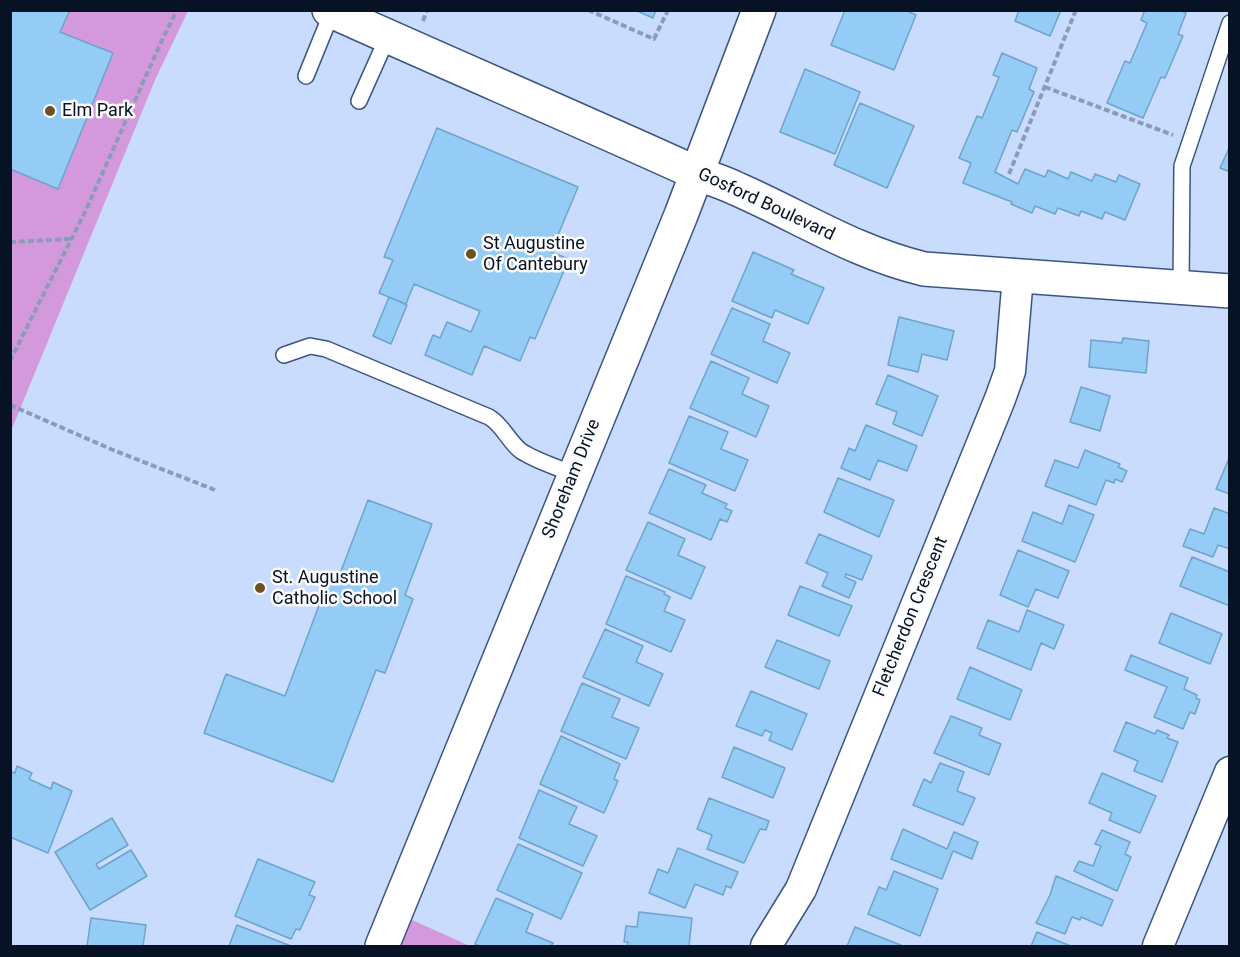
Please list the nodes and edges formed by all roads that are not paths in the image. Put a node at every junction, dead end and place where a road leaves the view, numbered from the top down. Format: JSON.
{"nodes":[{"id":1,"x":759,"y":10,"type":"edge"},
{"id":2,"x":331,"y":11,"type":"edge"},
{"id":3,"x":1230,"y":23,"type":"edge"},
{"id":4,"x":388,"y":36,"type":"junction"},
{"id":5,"x":306,"y":76,"type":"dead end"},
{"id":6,"x":359,"y":101,"type":"dead end"},
{"id":7,"x":697,"y":173,"type":"junction"},
{"id":8,"x":1018,"y":276,"type":"junction"},
{"id":9,"x":1181,"y":288,"type":"junction"},
{"id":10,"x":1230,"y":291,"type":"edge"},
{"id":11,"x":284,"y":355,"type":"dead end"},
{"id":12,"x":573,"y":474,"type":"junction"},
{"id":13,"x":1230,"y":772,"type":"edge"},
{"id":14,"x":381,"y":946,"type":"edge"},
{"id":15,"x":766,"y":946,"type":"edge"},
{"id":16,"x":1158,"y":946,"type":"edge"}],
"edges":[{"from":1,"to":7,"type":"street","name":"Shoreham Drive"},
{"from":2,"to":4,"type":"street","name":"Gosford Boulevard"},
{"from":2,"to":5,"type":"lane"},
{"from":3,"to":9,"type":"lane"},
{"from":4,"to":6,"type":"lane"},
{"from":4,"to":7,"type":"street","name":"Gosford Boulevard"},
{"from":7,"to":8,"type":"street","name":"Gosford Boulevard"},
{"from":7,"to":12,"type":"street","name":"Shoreham Drive"},
{"from":8,"to":9,"type":"street","name":"Gosford Boulevard"},
{"from":8,"to":15,"type":"street","name":"Fletcherdon Crescent"},
{"from":9,"to":10,"type":"street","name":"Gosford Boulevard"},
{"from":11,"to":12,"type":"lane"},
{"from":12,"to":14,"type":"street","name":"Shoreham Drive"},
{"from":13,"to":16,"type":"street"}]}
